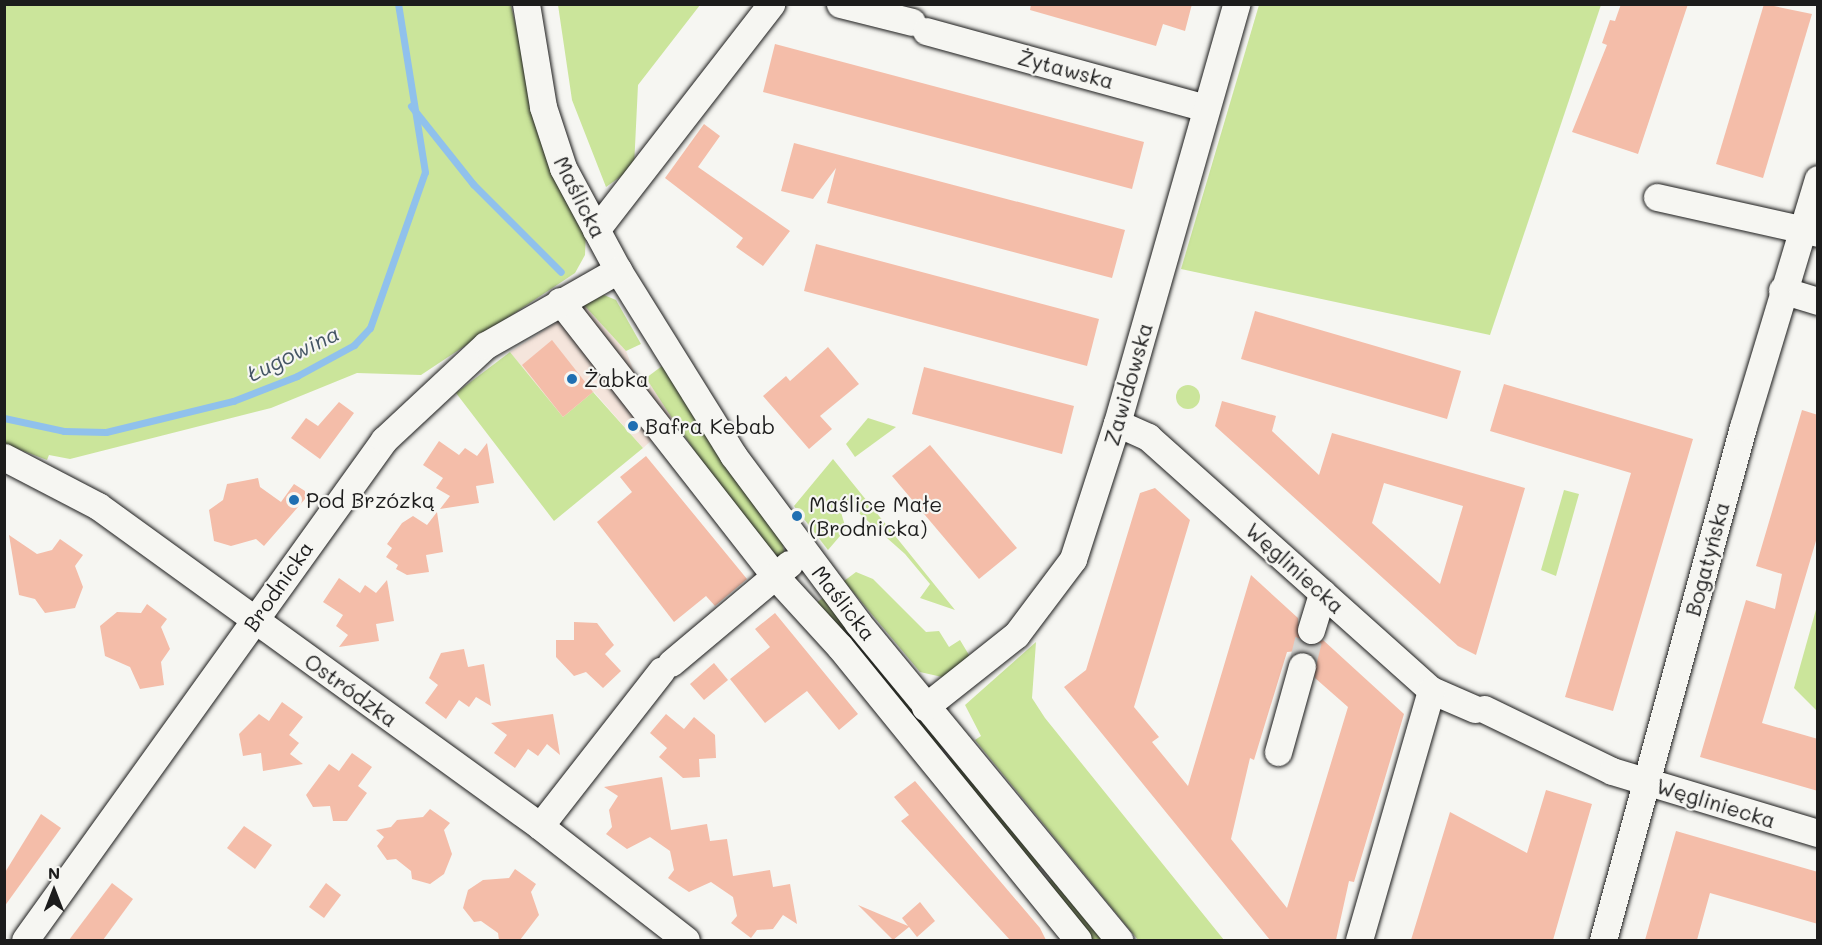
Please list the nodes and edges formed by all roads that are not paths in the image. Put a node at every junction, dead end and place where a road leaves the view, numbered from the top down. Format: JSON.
{"nodes":[{"id":1,"x":526,"y":4,"type":"edge"},
{"id":2,"x":771,"y":4,"type":"edge"},
{"id":3,"x":840,"y":4,"type":"edge"},
{"id":4,"x":1236,"y":4,"type":"edge"},
{"id":5,"x":1206,"y":108,"type":"junction"},
{"id":6,"x":1818,"y":179,"type":"edge"},
{"id":7,"x":1657,"y":197,"type":"dead end"},
{"id":8,"x":596,"y":230,"type":"junction"},
{"id":9,"x":1810,"y":232,"type":"edge"},
{"id":10,"x":618,"y":270,"type":"junction"},
{"id":11,"x":1782,"y":290,"type":"junction"},
{"id":12,"x":560,"y":301,"type":"junction"},
{"id":13,"x":1818,"y":301,"type":"edge"},
{"id":14,"x":1117,"y":423,"type":"junction"},
{"id":15,"x":4,"y":457,"type":"edge"},
{"id":16,"x":803,"y":551,"type":"junction"},
{"id":17,"x":775,"y":576,"type":"junction"},
{"id":18,"x":1322,"y":592,"type":"junction"},
{"id":19,"x":254,"y":621,"type":"junction"},
{"id":20,"x":1311,"y":630,"type":"tunnel mouth"},
{"id":21,"x":1302,"y":666,"type":"tunnel mouth"},
{"id":22,"x":1431,"y":690,"type":"junction"},
{"id":23,"x":926,"y":707,"type":"junction"},
{"id":24,"x":1278,"y":752,"type":"dead end"},
{"id":25,"x":1646,"y":782,"type":"junction"},
{"id":26,"x":540,"y":826,"type":"junction"},
{"id":27,"x":1818,"y":833,"type":"edge"},
{"id":28,"x":1055,"y":863,"type":"junction"},
{"id":29,"x":1032,"y":883,"type":"junction"},
{"id":30,"x":24,"y":940,"type":"edge"},
{"id":31,"x":686,"y":940,"type":"edge"},
{"id":32,"x":1077,"y":940,"type":"edge"},
{"id":33,"x":1119,"y":940,"type":"edge"},
{"id":34,"x":1359,"y":940,"type":"edge"},
{"id":35,"x":1603,"y":940,"type":"edge"}],
"edges":[{"from":1,"to":8,"type":"street","name":"Maślicka"},
{"from":2,"to":8,"type":"street"},
{"from":3,"to":5,"type":"street","name":"Żytawska"},
{"from":4,"to":5,"type":"street","name":"Zawidowska"},
{"from":5,"to":14,"type":"street","name":"Zawidowska"},
{"from":6,"to":9,"type":"street","name":"Bogatyńska"},
{"from":7,"to":9,"type":"street"},
{"from":8,"to":10,"type":"street","name":"Maślicka"},
{"from":9,"to":11,"type":"street","name":"Bogatyńska"},
{"from":10,"to":12,"type":"street","name":"Brodnicka"},
{"from":10,"to":16,"type":"street","name":"Maślicka"},
{"from":11,"to":13,"type":"street"},
{"from":11,"to":25,"type":"street","name":"Bogatyńska"},
{"from":12,"to":17,"type":"street"},
{"from":12,"to":19,"type":"street","name":"Brodnicka"},
{"from":14,"to":18,"type":"street","name":"Węgliniecka"},
{"from":14,"to":23,"type":"street","name":"Zawidowska"},
{"from":15,"to":19,"type":"street","name":"Ostródzka"},
{"from":16,"to":17,"type":"street"},
{"from":16,"to":23,"type":"street","name":"Maślicka"},
{"from":17,"to":26,"type":"street"},
{"from":17,"to":29,"type":"street"},
{"from":18,"to":20,"type":"street"},
{"from":18,"to":22,"type":"street","name":"Węgliniecka"},
{"from":19,"to":26,"type":"street","name":"Ostródzka"},
{"from":19,"to":30,"type":"street","name":"Brodnicka"},
{"from":21,"to":24,"type":"street"},
{"from":22,"to":25,"type":"street","name":"Węgliniecka"},
{"from":22,"to":34,"type":"street"},
{"from":23,"to":28,"type":"street","name":"Maślicka"},
{"from":25,"to":27,"type":"street","name":"Węgliniecka"},
{"from":25,"to":35,"type":"street","name":"Bogatyńska"},
{"from":26,"to":31,"type":"street","name":"Ostródzka"},
{"from":28,"to":29,"type":"street"},
{"from":28,"to":33,"type":"street","name":"Maślicka"},
{"from":29,"to":32,"type":"street"}]}
